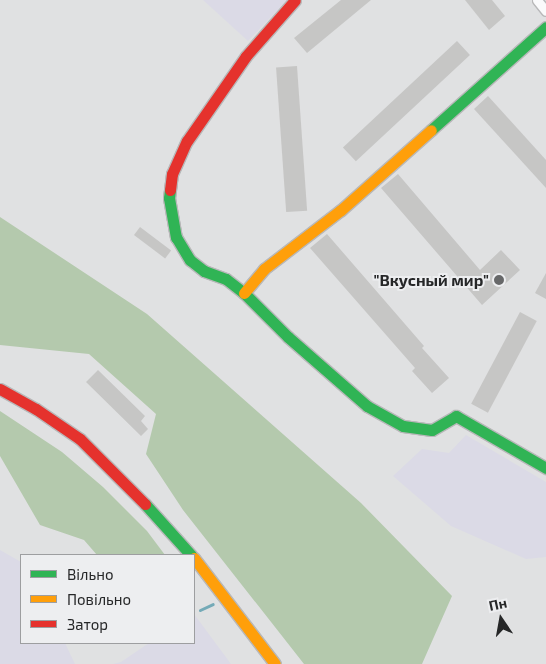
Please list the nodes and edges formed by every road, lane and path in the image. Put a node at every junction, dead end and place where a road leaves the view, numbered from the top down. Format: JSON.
{"nodes":[{"id":1,"x":296,"y":0,"type":"edge"},
{"id":2,"x":537,"y":0,"type":"edge"},
{"id":3,"x":546,"y":11,"type":"edge"},
{"id":4,"x":546,"y":28,"type":"edge"},
{"id":5,"x":244,"y":293,"type":"junction"},
{"id":6,"x":0,"y":389,"type":"edge"},
{"id":7,"x":546,"y":468,"type":"edge"},
{"id":8,"x":190,"y":554,"type":"edge"},
{"id":9,"x":195,"y":559,"type":"edge"},
{"id":10,"x":275,"y":664,"type":"edge"}],
"edges":[{"from":1,"to":5,"type":"main road"},
{"from":2,"to":3,"type":"street"},
{"from":4,"to":5,"type":"main road"},
{"from":5,"to":7,"type":"main road"},
{"from":6,"to":8,"type":"main road"},
{"from":9,"to":10,"type":"main road"}]}
